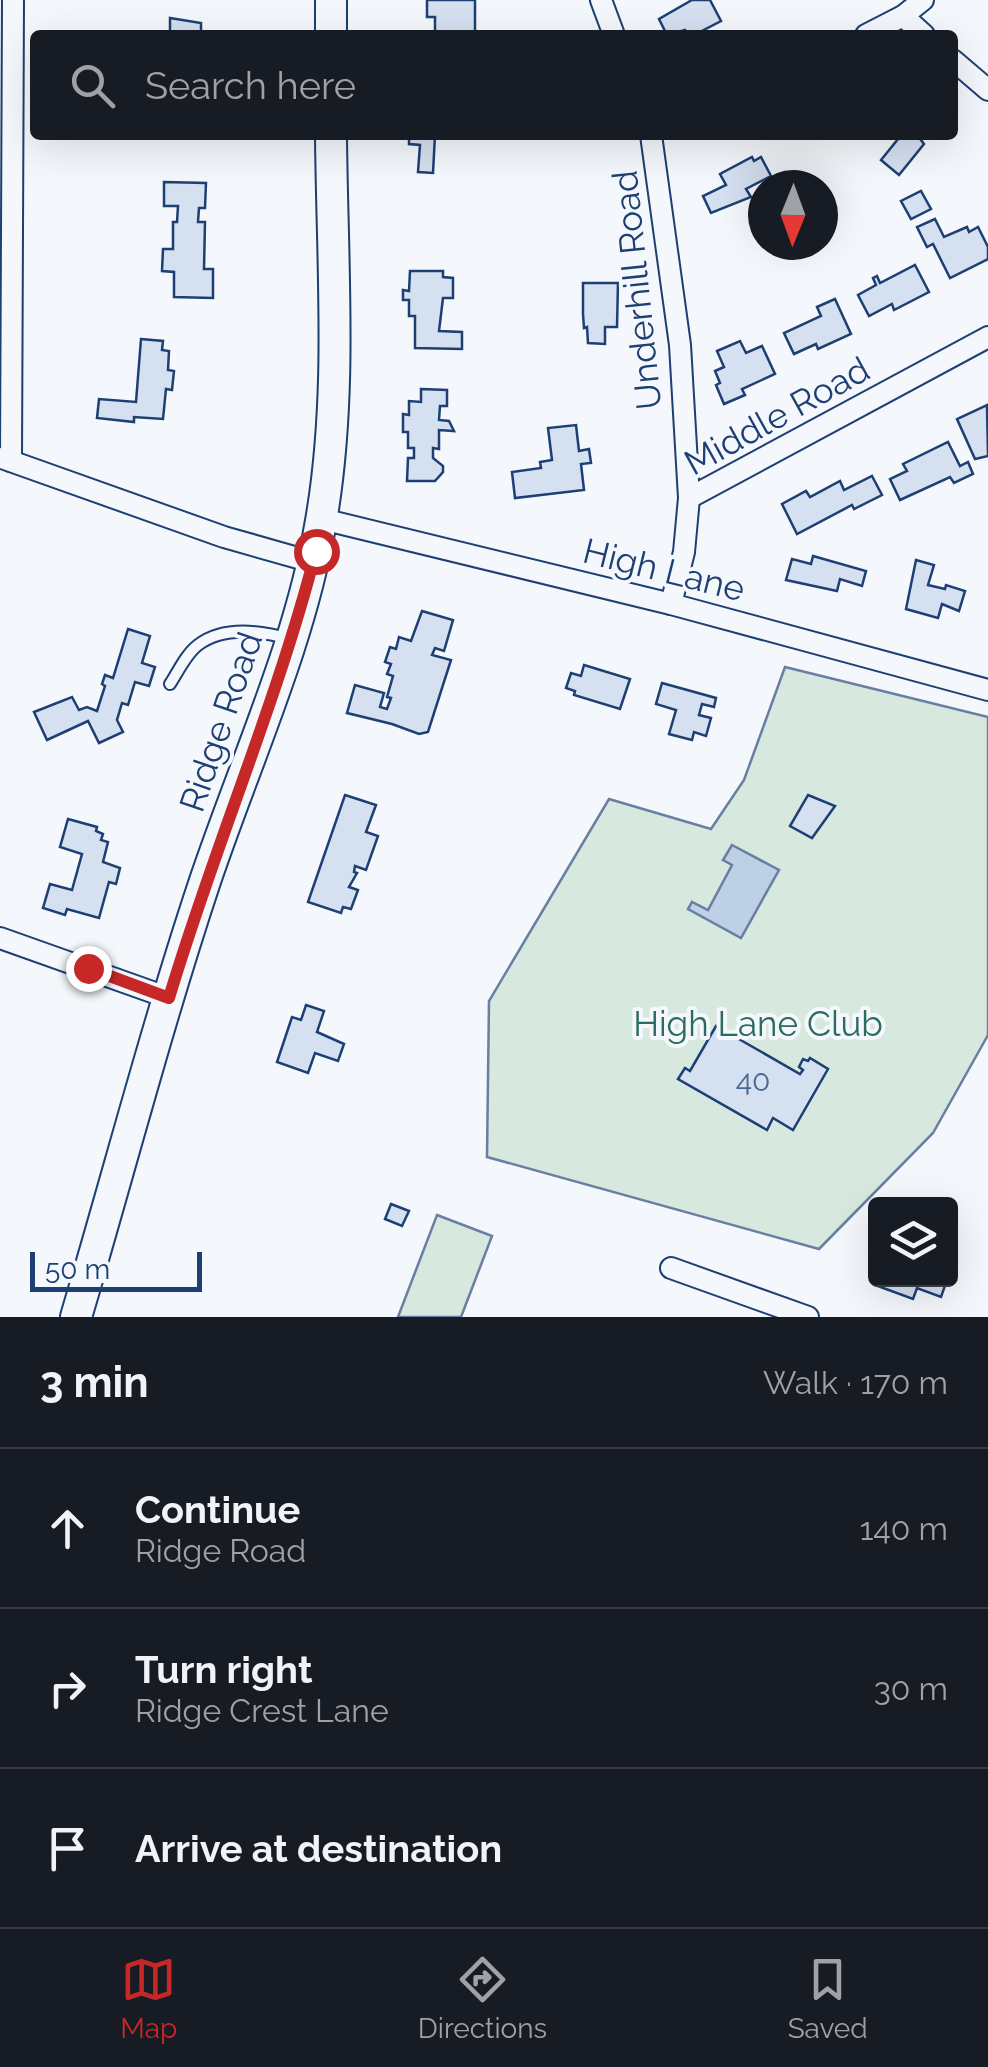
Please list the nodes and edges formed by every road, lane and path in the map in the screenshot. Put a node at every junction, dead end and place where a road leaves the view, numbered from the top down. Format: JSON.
{"nodes":[{"id":1,"x":13,"y":0,"type":"edge"},
{"id":2,"x":331,"y":0,"type":"edge"},
{"id":3,"x":602,"y":0,"type":"edge"},
{"id":4,"x":923,"y":0,"type":"edge"},
{"id":5,"x":902,"y":16,"type":"junction"},
{"id":6,"x":331,"y":30,"type":"edge"},
{"id":7,"x":612,"y":30,"type":"edge"},
{"id":8,"x":875,"y":30,"type":"edge"},
{"id":9,"x":918,"y":30,"type":"edge"},
{"id":10,"x":958,"y":64,"type":"edge"},
{"id":11,"x":988,"y":90,"type":"edge"},
{"id":12,"x":331,"y":140,"type":"edge"},
{"id":13,"x":658,"y":140,"type":"edge"},
{"id":14,"x":988,"y":338,"type":"edge"},
{"id":15,"x":6,"y":459,"type":"edge"},
{"id":16,"x":689,"y":498,"type":"junction"},
{"id":17,"x":322,"y":519,"type":"junction"},
{"id":18,"x":312,"y":562,"type":"junction"},
{"id":19,"x":671,"y":604,"type":"junction"},
{"id":20,"x":290,"y":639,"type":"junction"},
{"id":21,"x":170,"y":684,"type":"dead end"},
{"id":22,"x":988,"y":690,"type":"edge"},
{"id":23,"x":0,"y":938,"type":"edge"},
{"id":24,"x":169,"y":998,"type":"junction"},
{"id":25,"x":671,"y":1268,"type":"dead end"},
{"id":26,"x":796,"y":1313,"type":"edge"},
{"id":27,"x":76,"y":1317,"type":"edge"}],
"edges":[{"from":1,"to":15,"type":"street"},
{"from":2,"to":6,"type":"main road"},
{"from":3,"to":7,"type":"street"},
{"from":4,"to":5,"type":"street"},
{"from":5,"to":8,"type":"street"},
{"from":5,"to":9,"type":"street"},
{"from":10,"to":11,"type":"street"},
{"from":12,"to":17,"type":"main road","name":"Ridge Road"},
{"from":13,"to":16,"type":"street","name":"Underhill Road"},
{"from":14,"to":16,"type":"street","name":"Middle Road"},
{"from":15,"to":18,"type":"street"},
{"from":16,"to":19,"type":"street","name":"Middle Road"},
{"from":17,"to":18,"type":"main road","name":"Ridge Road"},
{"from":17,"to":19,"type":"street","name":"High Lane"},
{"from":18,"to":20,"type":"main road","name":"Ridge Road"},
{"from":19,"to":22,"type":"street","name":"High Lane"},
{"from":20,"to":21,"type":"lane"},
{"from":20,"to":24,"type":"main road","name":"Ridge Road"},
{"from":23,"to":24,"type":"street"},
{"from":24,"to":27,"type":"main road","name":"Ridge Road"},
{"from":25,"to":26,"type":"street"}]}
